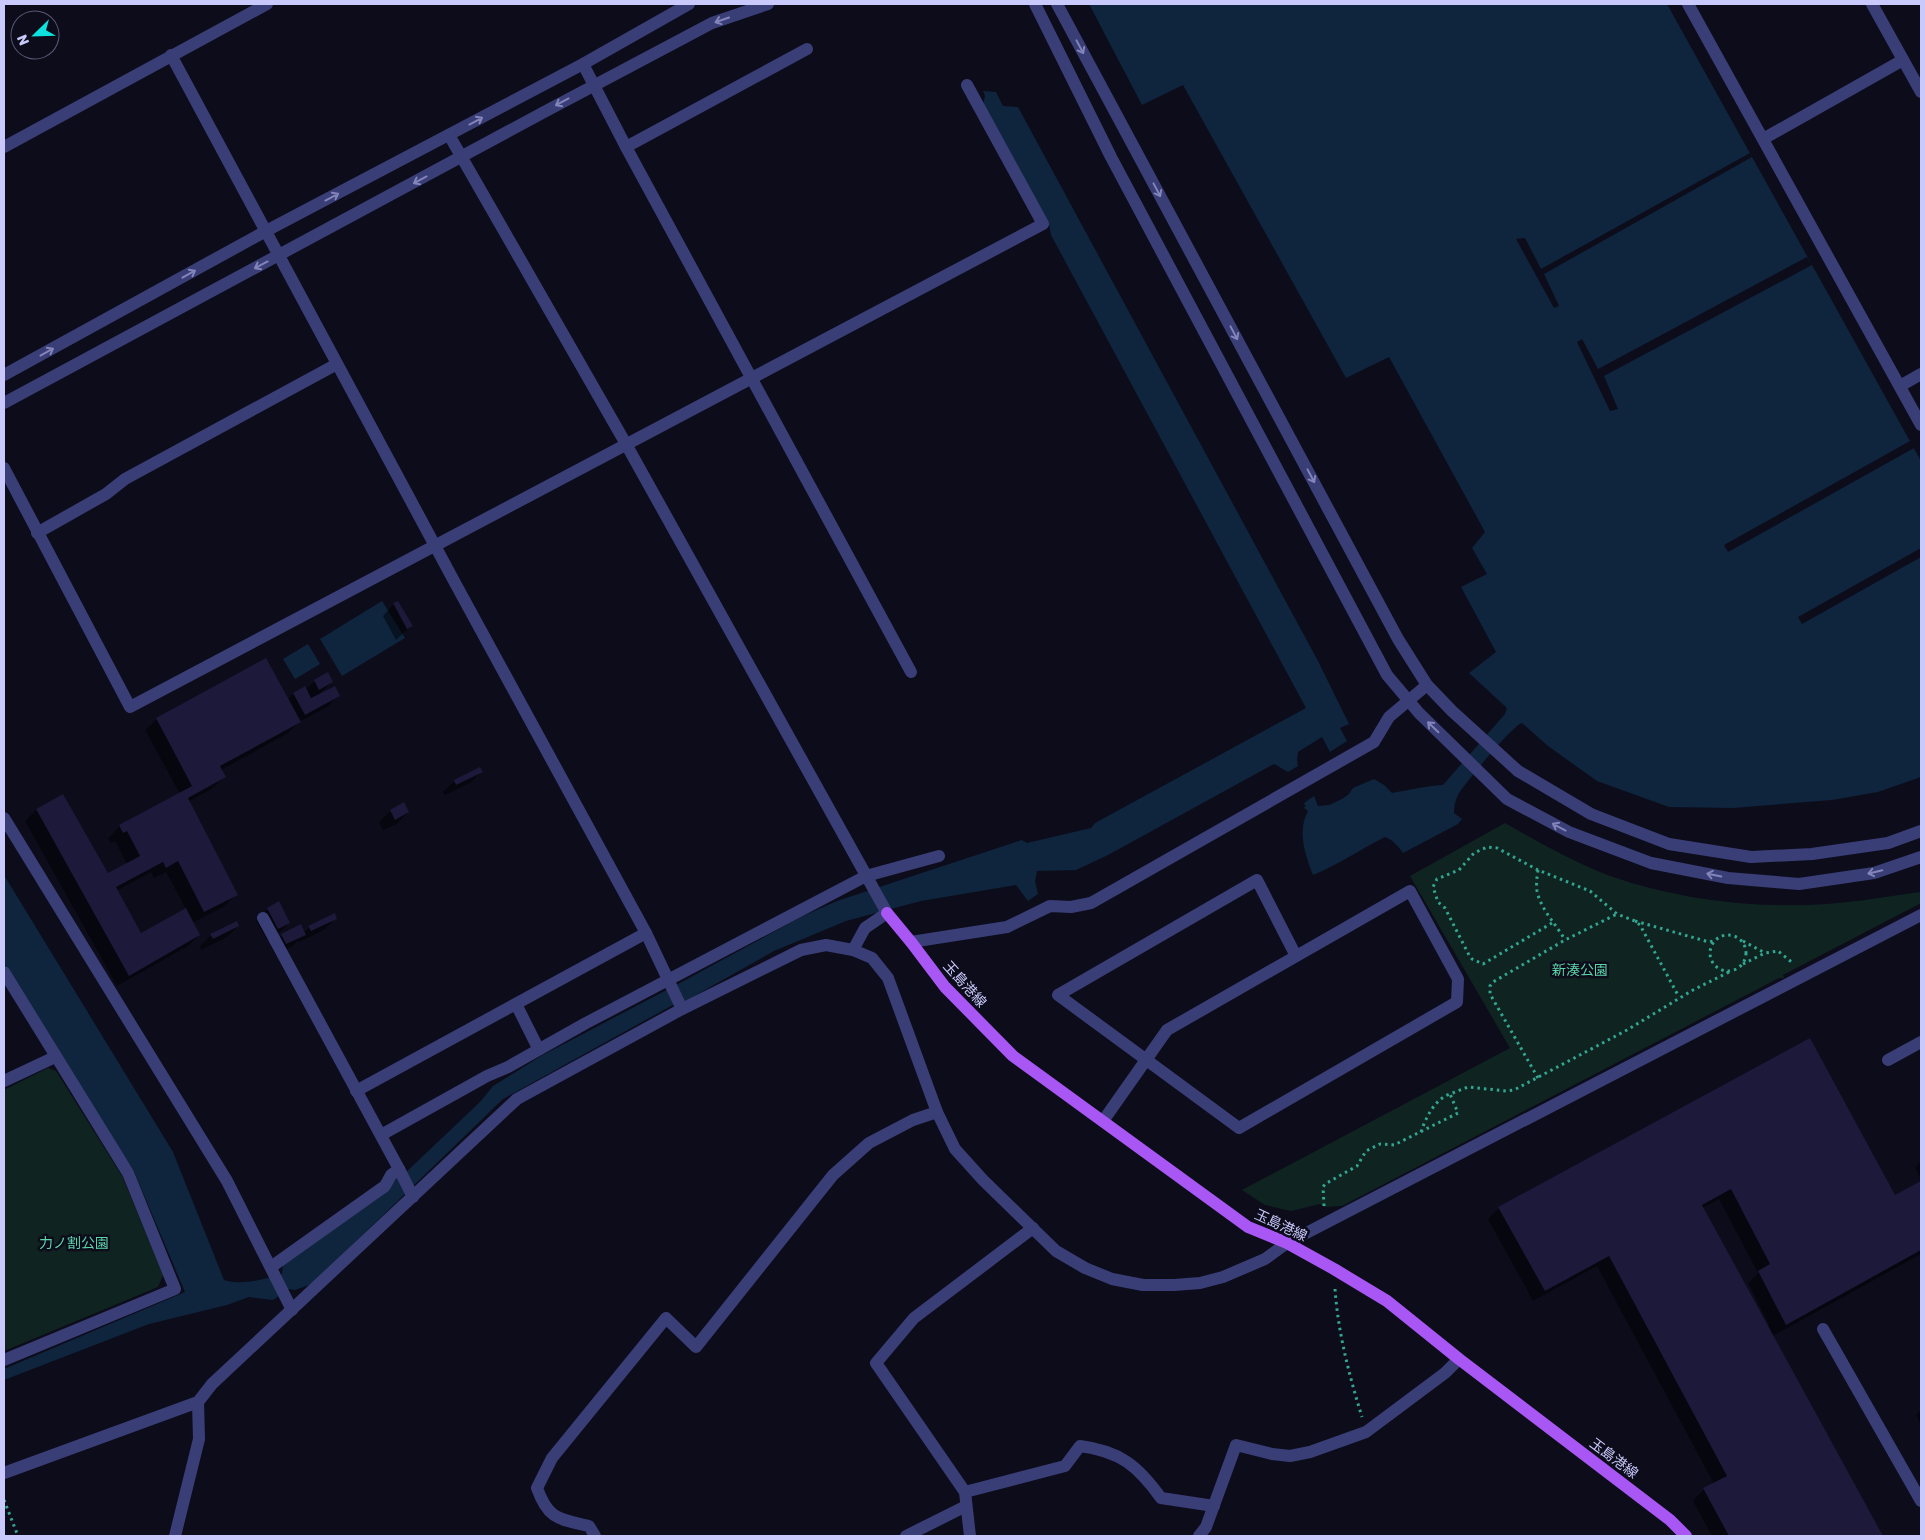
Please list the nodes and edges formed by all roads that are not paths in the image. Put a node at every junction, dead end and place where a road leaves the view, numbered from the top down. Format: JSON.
{"nodes":[{"id":1,"x":267,"y":4,"type":"edge"},
{"id":2,"x":689,"y":4,"type":"edge"},
{"id":3,"x":768,"y":4,"type":"edge"},
{"id":4,"x":1035,"y":4,"type":"edge"},
{"id":5,"x":1057,"y":4,"type":"edge"},
{"id":6,"x":1688,"y":4,"type":"edge"},
{"id":7,"x":1872,"y":4,"type":"edge"},
{"id":8,"x":807,"y":50,"type":"dead end"},
{"id":9,"x":171,"y":55,"type":"junction"},
{"id":10,"x":1903,"y":60,"type":"junction"},
{"id":11,"x":583,"y":64,"type":"junction"},
{"id":12,"x":967,"y":85,"type":"dead end"},
{"id":13,"x":594,"y":86,"type":"junction"},
{"id":14,"x":1921,"y":92,"type":"edge"},
{"id":15,"x":450,"y":135,"type":"junction"},
{"id":16,"x":1763,"y":139,"type":"junction"},
{"id":17,"x":4,"y":147,"type":"edge"},
{"id":18,"x":626,"y":147,"type":"junction"},
{"id":19,"x":462,"y":157,"type":"junction"},
{"id":20,"x":266,"y":231,"type":"junction"},
{"id":21,"x":279,"y":256,"type":"junction"},
{"id":22,"x":337,"y":364,"type":"junction"},
{"id":23,"x":1921,"y":374,"type":"edge"},
{"id":24,"x":4,"y":375,"type":"edge"},
{"id":25,"x":751,"y":378,"type":"junction"},
{"id":26,"x":1900,"y":386,"type":"junction"},
{"id":27,"x":4,"y":402,"type":"edge"},
{"id":28,"x":1921,"y":425,"type":"edge"},
{"id":29,"x":626,"y":444,"type":"junction"},
{"id":30,"x":4,"y":468,"type":"edge"},
{"id":31,"x":37,"y":533,"type":"junction"},
{"id":32,"x":436,"y":546,"type":"junction"},
{"id":33,"x":911,"y":672,"type":"dead end"},
{"id":34,"x":1427,"y":685,"type":"junction"},
{"id":35,"x":1408,"y":700,"type":"junction"},
{"id":36,"x":4,"y":818,"type":"edge"},
{"id":37,"x":1921,"y":831,"type":"edge"},
{"id":38,"x":939,"y":856,"type":"dead end"},
{"id":39,"x":1921,"y":857,"type":"edge"},
{"id":40,"x":866,"y":876,"type":"junction"},
{"id":41,"x":887,"y":913,"type":"junction"},
{"id":42,"x":1921,"y":914,"type":"edge"},
{"id":43,"x":263,"y":918,"type":"dead end"},
{"id":44,"x":646,"y":933,"type":"junction"},
{"id":45,"x":911,"y":942,"type":"junction"},
{"id":46,"x":853,"y":950,"type":"junction"},
{"id":47,"x":1296,"y":956,"type":"junction"},
{"id":48,"x":4,"y":972,"type":"edge"},
{"id":49,"x":669,"y":980,"type":"junction"},
{"id":50,"x":516,"y":1004,"type":"junction"},
{"id":51,"x":682,"y":1009,"type":"junction"},
{"id":52,"x":1921,"y":1042,"type":"edge"},
{"id":53,"x":540,"y":1049,"type":"junction"},
{"id":54,"x":56,"y":1056,"type":"junction"},
{"id":55,"x":1146,"y":1060,"type":"junction"},
{"id":56,"x":1888,"y":1060,"type":"dead end"},
{"id":57,"x":4,"y":1081,"type":"edge"},
{"id":58,"x":356,"y":1091,"type":"junction"},
{"id":59,"x":937,"y":1112,"type":"junction"},
{"id":60,"x":1103,"y":1121,"type":"junction"},
{"id":61,"x":380,"y":1135,"type":"junction"},
{"id":62,"x":399,"y":1169,"type":"junction"},
{"id":63,"x":413,"y":1197,"type":"junction"},
{"id":64,"x":1033,"y":1228,"type":"junction"},
{"id":65,"x":1287,"y":1243,"type":"junction"},
{"id":66,"x":271,"y":1267,"type":"junction"},
{"id":67,"x":292,"y":1310,"type":"junction"},
{"id":68,"x":1823,"y":1330,"type":"dead end"},
{"id":69,"x":1460,"y":1359,"type":"junction"},
{"id":70,"x":4,"y":1360,"type":"edge"},
{"id":71,"x":198,"y":1402,"type":"junction"},
{"id":72,"x":4,"y":1473,"type":"edge"},
{"id":73,"x":965,"y":1492,"type":"junction"},
{"id":74,"x":1921,"y":1502,"type":"edge"},
{"id":75,"x":966,"y":1506,"type":"junction"},
{"id":76,"x":1214,"y":1506,"type":"junction"},
{"id":77,"x":175,"y":1536,"type":"edge"},
{"id":78,"x":595,"y":1536,"type":"edge"},
{"id":79,"x":906,"y":1536,"type":"edge"},
{"id":80,"x":970,"y":1536,"type":"edge"},
{"id":81,"x":1199,"y":1536,"type":"edge"},
{"id":82,"x":1686,"y":1536,"type":"edge"}],
"edges":[{"from":1,"to":9,"type":"street"},
{"from":2,"to":11,"type":"street"},
{"from":3,"to":13,"type":"street","one_way":true},
{"from":4,"to":35,"type":"street"},
{"from":5,"to":34,"type":"street","one_way":true},
{"from":6,"to":16,"type":"street"},
{"from":7,"to":10,"type":"street"},
{"from":8,"to":18,"type":"street"},
{"from":9,"to":17,"type":"street"},
{"from":9,"to":20,"type":"street"},
{"from":10,"to":14,"type":"street"},
{"from":10,"to":16,"type":"street"},
{"from":11,"to":13,"type":"street"},
{"from":15,"to":11,"type":"street","one_way":true},
{"from":12,"to":25,"type":"street"},
{"from":13,"to":18,"type":"street"},
{"from":13,"to":19,"type":"street","one_way":true},
{"from":15,"to":19,"type":"street"},
{"from":20,"to":15,"type":"street","one_way":true},
{"from":16,"to":26,"type":"street"},
{"from":18,"to":25,"type":"street"},
{"from":19,"to":21,"type":"street","one_way":true},
{"from":19,"to":29,"type":"street"},
{"from":20,"to":21,"type":"street"},
{"from":24,"to":20,"type":"street","one_way":true},
{"from":21,"to":22,"type":"street"},
{"from":21,"to":27,"type":"street","one_way":true},
{"from":22,"to":31,"type":"street"},
{"from":22,"to":32,"type":"street"},
{"from":23,"to":26,"type":"street"},
{"from":25,"to":29,"type":"street"},
{"from":25,"to":33,"type":"street"},
{"from":26,"to":28,"type":"street"},
{"from":29,"to":32,"type":"street"},
{"from":29,"to":40,"type":"street"},
{"from":30,"to":31,"type":"street"},
{"from":31,"to":32,"type":"street"},
{"from":32,"to":44,"type":"street"},
{"from":34,"to":35,"type":"street"},
{"from":34,"to":37,"type":"street"},
{"from":39,"to":35,"type":"street","one_way":true},
{"from":35,"to":45,"type":"street"},
{"from":36,"to":66,"type":"street"},
{"from":38,"to":40,"type":"street"},
{"from":40,"to":41,"type":"street"},
{"from":40,"to":49,"type":"street"},
{"from":41,"to":45,"type":"main road","name":"玉島港線"},
{"from":41,"to":46,"type":"street"},
{"from":42,"to":65,"type":"street"},
{"from":43,"to":58,"type":"street"},
{"from":44,"to":49,"type":"street"},
{"from":44,"to":50,"type":"street"},
{"from":45,"to":60,"type":"main road","name":"玉島港線"},
{"from":46,"to":51,"type":"street"},
{"from":46,"to":59,"type":"street"},
{"from":47,"to":55,"type":"street"},
{"from":47,"to":55,"type":"street"},
{"from":47,"to":55,"type":"street"},
{"from":48,"to":54,"type":"street"},
{"from":49,"to":51,"type":"street"},
{"from":49,"to":53,"type":"street"},
{"from":50,"to":53,"type":"street"},
{"from":50,"to":58,"type":"street"},
{"from":51,"to":63,"type":"street"},
{"from":52,"to":56,"type":"street"},
{"from":53,"to":61,"type":"street"},
{"from":54,"to":57,"type":"street"},
{"from":54,"to":70,"type":"street"},
{"from":55,"to":60,"type":"street"},
{"from":58,"to":61,"type":"street"},
{"from":59,"to":64,"type":"street"},
{"from":59,"to":78,"type":"street"},
{"from":60,"to":65,"type":"main road","name":"玉島港線"},
{"from":61,"to":62,"type":"street"},
{"from":62,"to":63,"type":"street"},
{"from":62,"to":66,"type":"street"},
{"from":63,"to":67,"type":"street"},
{"from":64,"to":65,"type":"street"},
{"from":64,"to":73,"type":"street"},
{"from":65,"to":69,"type":"main road","name":"玉島港線"},
{"from":66,"to":67,"type":"street"},
{"from":67,"to":71,"type":"street"},
{"from":68,"to":74,"type":"street"},
{"from":69,"to":76,"type":"street"},
{"from":69,"to":82,"type":"main road","name":"玉島港線"},
{"from":71,"to":72,"type":"street"},
{"from":71,"to":77,"type":"street"},
{"from":73,"to":75,"type":"street"},
{"from":73,"to":76,"type":"street"},
{"from":75,"to":79,"type":"street"},
{"from":75,"to":80,"type":"street"},
{"from":76,"to":81,"type":"street"}]}
